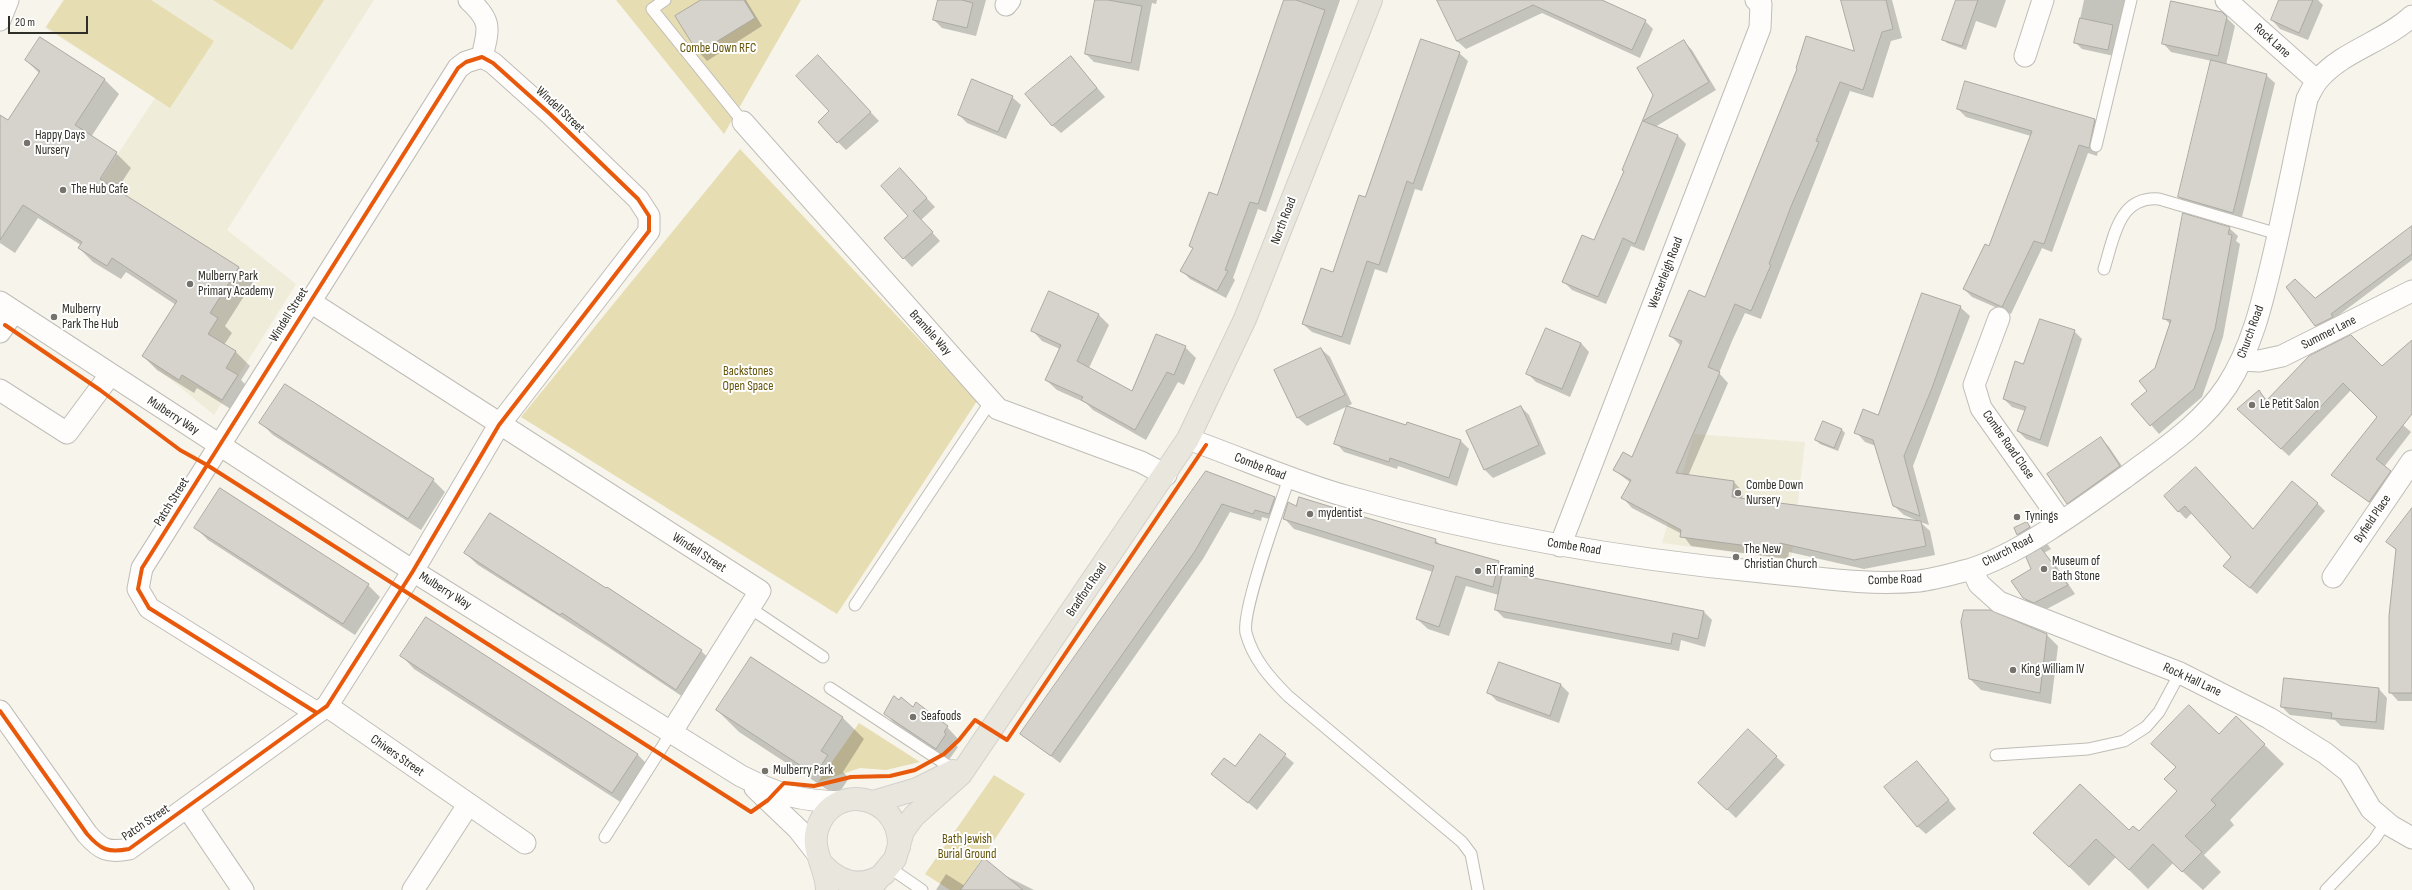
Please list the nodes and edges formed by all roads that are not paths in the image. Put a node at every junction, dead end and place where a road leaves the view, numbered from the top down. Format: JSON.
{"nodes":[{"id":1,"x":8,"y":0,"type":"edge"},
{"id":2,"x":469,"y":0,"type":"edge"},
{"id":3,"x":665,"y":0,"type":"edge"},
{"id":4,"x":1371,"y":0,"type":"edge"},
{"id":5,"x":1756,"y":0,"type":"edge"},
{"id":6,"x":2042,"y":0,"type":"edge"},
{"id":7,"x":2131,"y":0,"type":"edge"},
{"id":8,"x":2226,"y":0,"type":"edge"},
{"id":9,"x":2412,"y":16,"type":"edge"},
{"id":10,"x":0,"y":20,"type":"edge"},
{"id":11,"x":2025,"y":56,"type":"dead end"},
{"id":12,"x":482,"y":57,"type":"junction"},
{"id":13,"x":2317,"y":81,"type":"junction"},
{"id":14,"x":743,"y":122,"type":"joint"},
{"id":15,"x":2096,"y":146,"type":"dead end"},
{"id":16,"x":2278,"y":234,"type":"junction"},
{"id":17,"x":2104,"y":269,"type":"dead end"},
{"id":18,"x":2412,"y":291,"type":"edge"},
{"id":19,"x":309,"y":301,"type":"junction"},
{"id":20,"x":7,"y":306,"type":"edge"},
{"id":21,"x":1999,"y":318,"type":"dead end"},
{"id":22,"x":0,"y":332,"type":"edge"},
{"id":23,"x":2242,"y":360,"type":"junction"},
{"id":24,"x":110,"y":375,"type":"junction"},
{"id":25,"x":0,"y":390,"type":"edge"},
{"id":26,"x":991,"y":401,"type":"junction"},
{"id":27,"x":498,"y":425,"type":"junction"},
{"id":28,"x":1188,"y":439,"type":"junction"},
{"id":29,"x":220,"y":446,"type":"junction"},
{"id":30,"x":2412,"y":461,"type":"edge"},
{"id":31,"x":1166,"y":475,"type":"junction"},
{"id":32,"x":1289,"y":478,"type":"junction"},
{"id":33,"x":2061,"y":521,"type":"junction"},
{"id":34,"x":1560,"y":546,"type":"junction"},
{"id":35,"x":1972,"y":569,"type":"junction"},
{"id":36,"x":413,"y":571,"type":"junction"},
{"id":37,"x":2333,"y":577,"type":"dead end"},
{"id":38,"x":855,"y":605,"type":"dead end"},
{"id":39,"x":750,"y":608,"type":"junction"},
{"id":40,"x":823,"y":657,"type":"dead end"},
{"id":41,"x":2180,"y":673,"type":"junction"},
{"id":42,"x":830,"y":688,"type":"dead end"},
{"id":43,"x":322,"y":710,"type":"junction"},
{"id":44,"x":0,"y":711,"type":"edge"},
{"id":45,"x":671,"y":733,"type":"junction"},
{"id":46,"x":1996,"y":755,"type":"dead end"},
{"id":47,"x":958,"y":772,"type":"junction"},
{"id":48,"x":743,"y":776,"type":"junction"},
{"id":49,"x":842,"y":802,"type":"junction"},
{"id":50,"x":873,"y":802,"type":"junction"},
{"id":51,"x":468,"y":805,"type":"junction"},
{"id":52,"x":187,"y":807,"type":"junction"},
{"id":53,"x":2389,"y":824,"type":"junction"},
{"id":54,"x":605,"y":837,"type":"dead end"},
{"id":55,"x":2412,"y":838,"type":"edge"},
{"id":56,"x":525,"y":843,"type":"dead end"},
{"id":57,"x":820,"y":858,"type":"junction"},
{"id":58,"x":891,"y":864,"type":"junction"},
{"id":59,"x":243,"y":890,"type":"edge"},
{"id":60,"x":413,"y":890,"type":"edge"},
{"id":61,"x":827,"y":890,"type":"edge"},
{"id":62,"x":869,"y":890,"type":"edge"},
{"id":63,"x":922,"y":890,"type":"edge"},
{"id":64,"x":1478,"y":890,"type":"edge"},
{"id":65,"x":2326,"y":890,"type":"edge"}],
"edges":[{"from":1,"to":10,"type":"street"},
{"from":2,"to":12,"type":"street"},
{"from":3,"to":14,"type":"lane"},
{"from":4,"to":28,"type":"main road","name":"North Road"},
{"from":5,"to":34,"type":"street","name":"Westerleigh Road"},
{"from":6,"to":11,"type":"street"},
{"from":7,"to":15,"type":"lane"},
{"from":8,"to":13,"type":"street","name":"Rock Lane"},
{"from":9,"to":13,"type":"street","name":"Church Road"},
{"from":12,"to":19,"type":"street","name":"Windell Street"},
{"from":12,"to":27,"type":"street","name":"Windell Street"},
{"from":13,"to":16,"type":"street","name":"Church Road"},
{"from":14,"to":26,"type":"street","name":"Bramble Way"},
{"from":16,"to":17,"type":"lane"},
{"from":16,"to":23,"type":"street","name":"Church Road"},
{"from":18,"to":23,"type":"street","name":"Summer Lane"},
{"from":19,"to":27,"type":"street","name":"Windell Street"},
{"from":19,"to":29,"type":"street","name":"Windell Street"},
{"from":20,"to":22,"type":"street"},
{"from":20,"to":24,"type":"street","name":"Mulberry Way"},
{"from":21,"to":33,"type":"street","name":"Combe Road Close"},
{"from":23,"to":33,"type":"street","name":"Church Road"},
{"from":24,"to":25,"type":"street"},
{"from":24,"to":29,"type":"street","name":"Mulberry Way"},
{"from":26,"to":31,"type":"street","name":"Bramble Way"},
{"from":26,"to":38,"type":"lane"},
{"from":27,"to":36,"type":"street","name":"Windell Street"},
{"from":27,"to":39,"type":"street","name":"Windell Street"},
{"from":28,"to":31,"type":"main road","name":"Bradford Road"},
{"from":28,"to":32,"type":"street","name":"Combe Road"},
{"from":29,"to":36,"type":"street","name":"Mulberry Way"},
{"from":29,"to":43,"type":"street","name":"Patch Street"},
{"from":30,"to":37,"type":"street","name":"Byfield Place"},
{"from":31,"to":47,"type":"main road","name":"Bradford Road"},
{"from":32,"to":34,"type":"street","name":"Combe Road"},
{"from":32,"to":64,"type":"lane"},
{"from":33,"to":35,"type":"street","name":"Church Road"},
{"from":34,"to":35,"type":"street","name":"Combe Road"},
{"from":35,"to":41,"type":"street","name":"Rock Hall Lane"},
{"from":36,"to":43,"type":"street","name":"Patch Street"},
{"from":36,"to":45,"type":"street","name":"Mulberry Way"},
{"from":39,"to":40,"type":"lane"},
{"from":39,"to":45,"type":"street","name":"Windell Street"},
{"from":41,"to":46,"type":"lane"},
{"from":41,"to":53,"type":"street","name":"Rock Hall Lane"},
{"from":42,"to":47,"type":"lane"},
{"from":43,"to":51,"type":"street","name":"Chivers Street"},
{"from":43,"to":52,"type":"street","name":"Patch Street"},
{"from":44,"to":52,"type":"street","name":"Patch Street"},
{"from":45,"to":48,"type":"street","name":"Mulberry Way"},
{"from":45,"to":54,"type":"lane"},
{"from":47,"to":50,"type":"main road","name":"Bradford Road"},
{"from":47,"to":58,"type":"main road","name":"Bradford Road"},
{"from":48,"to":49,"type":"street","name":"Mulberry Way"},
{"from":48,"to":57,"type":"street","name":"Mulberry Way"},
{"from":49,"to":50,"type":"main road","name":"Bradford Road"},
{"from":49,"to":57,"type":"main road","name":"Bradford Road"},
{"from":50,"to":58,"type":"main road"},
{"from":51,"to":56,"type":"street","name":"Chivers Street"},
{"from":51,"to":60,"type":"street"},
{"from":52,"to":59,"type":"street"},
{"from":53,"to":55,"type":"street","name":"Rock Hall Lane"},
{"from":53,"to":65,"type":"lane"},
{"from":57,"to":58,"type":"main road"},
{"from":57,"to":61,"type":"main road","name":"Bradford Road"},
{"from":58,"to":62,"type":"main road"},
{"from":58,"to":63,"type":"lane"}]}
